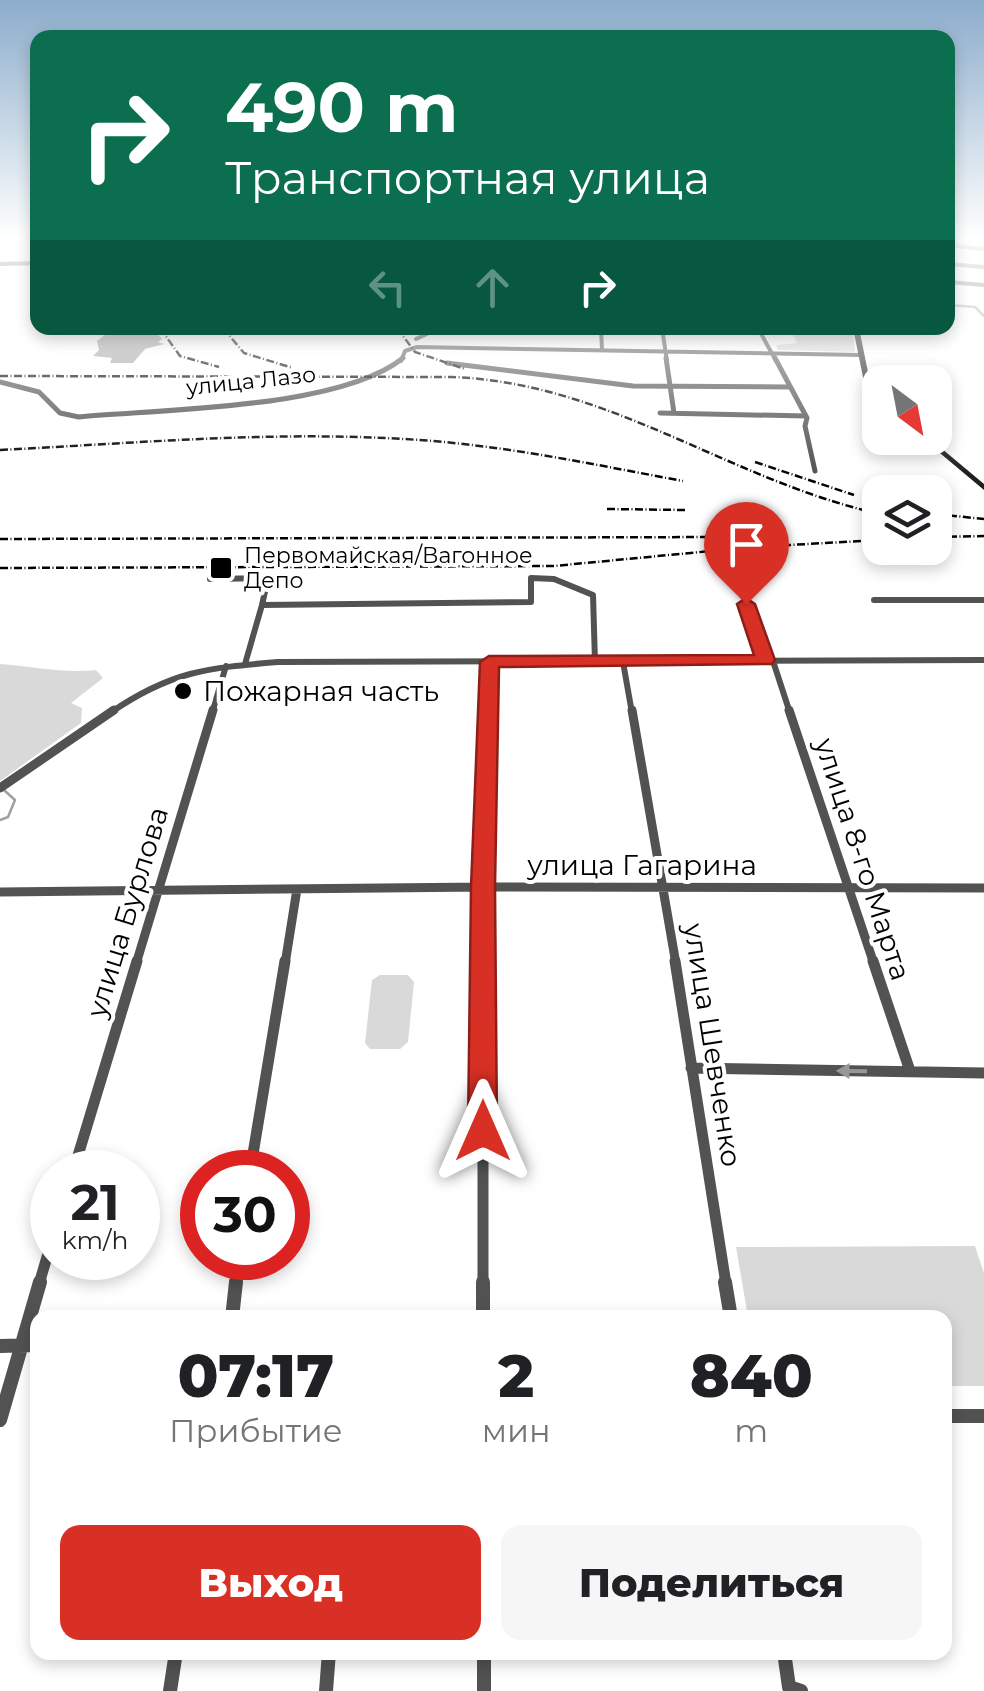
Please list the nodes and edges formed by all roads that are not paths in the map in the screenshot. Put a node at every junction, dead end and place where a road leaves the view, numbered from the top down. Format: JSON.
{"nodes":[{"id":1,"x":417,"y":335,"type":"edge"},
{"id":2,"x":425,"y":335,"type":"edge"},
{"id":3,"x":601,"y":335,"type":"edge"},
{"id":4,"x":663,"y":335,"type":"edge"},
{"id":5,"x":762,"y":335,"type":"edge"},
{"id":6,"x":858,"y":335,"type":"edge"},
{"id":7,"x":416,"y":339,"type":"junction"},
{"id":8,"x":418,"y":348,"type":"junction"},
{"id":9,"x":602,"y":350,"type":"junction"},
{"id":10,"x":664,"y":351,"type":"junction"},
{"id":11,"x":770,"y":352,"type":"junction"},
{"id":12,"x":862,"y":355,"type":"junction"},
{"id":13,"x":447,"y":363,"type":"dead end"},
{"id":14,"x":864,"y":365,"type":"edge"},
{"id":15,"x":0,"y":382,"type":"edge"},
{"id":16,"x":671,"y":387,"type":"junction"},
{"id":17,"x":788,"y":387,"type":"junction"},
{"id":18,"x":660,"y":413,"type":"dead end"},
{"id":19,"x":674,"y":413,"type":"junction"},
{"id":20,"x":806,"y":416,"type":"junction"},
{"id":21,"x":946,"y":455,"type":"edge"},
{"id":22,"x":815,"y":471,"type":"dead end"},
{"id":23,"x":982,"y":484,"type":"edge"},
{"id":24,"x":736,"y":575,"type":"dead end"},
{"id":25,"x":210,"y":579,"type":"dead end"},
{"id":26,"x":874,"y":600,"type":"dead end"},
{"id":27,"x":984,"y":600,"type":"edge"},
{"id":28,"x":262,"y":605,"type":"junction"},
{"id":29,"x":769,"y":660,"type":"junction"},
{"id":30,"x":983,"y":661,"type":"edge"},
{"id":31,"x":489,"y":662,"type":"junction"},
{"id":32,"x":595,"y":662,"type":"junction"},
{"id":33,"x":623,"y":662,"type":"junction"},
{"id":34,"x":245,"y":664,"type":"junction"},
{"id":35,"x":226,"y":666,"type":"junction"},
{"id":36,"x":0,"y":788,"type":"edge"},
{"id":37,"x":483,"y":887,"type":"junction"},
{"id":38,"x":984,"y":888,"type":"edge"},
{"id":39,"x":297,"y":889,"type":"junction"},
{"id":40,"x":664,"y":889,"type":"junction"},
{"id":41,"x":851,"y":889,"type":"junction"},
{"id":42,"x":160,"y":890,"type":"junction"},
{"id":43,"x":0,"y":892,"type":"edge"},
{"id":44,"x":690,"y":1068,"type":"junction"},
{"id":45,"x":910,"y":1072,"type":"junction"},
{"id":46,"x":984,"y":1073,"type":"edge"},
{"id":47,"x":80,"y":1150,"type":"edge"},
{"id":48,"x":254,"y":1150,"type":"edge"},
{"id":49,"x":40,"y":1280,"type":"edge"},
{"id":50,"x":237,"y":1280,"type":"edge"},
{"id":51,"x":31,"y":1310,"type":"edge"},
{"id":52,"x":233,"y":1310,"type":"edge"},
{"id":53,"x":483,"y":1310,"type":"edge"},
{"id":54,"x":730,"y":1310,"type":"edge"},
{"id":55,"x":30,"y":1313,"type":"edge"},
{"id":56,"x":0,"y":1346,"type":"edge"},
{"id":57,"x":20,"y":1346,"type":"junction"},
{"id":58,"x":30,"y":1346,"type":"edge"},
{"id":59,"x":952,"y":1416,"type":"edge"},
{"id":60,"x":984,"y":1416,"type":"edge"},
{"id":61,"x":0,"y":1420,"type":"edge"},
{"id":62,"x":175,"y":1660,"type":"edge"},
{"id":63,"x":328,"y":1660,"type":"edge"},
{"id":64,"x":484,"y":1660,"type":"edge"},
{"id":65,"x":785,"y":1660,"type":"edge"},
{"id":66,"x":170,"y":1691,"type":"edge"},
{"id":67,"x":326,"y":1691,"type":"edge"},
{"id":68,"x":484,"y":1691,"type":"edge"},
{"id":69,"x":802,"y":1691,"type":"edge"}],
"edges":[{"from":1,"to":7,"type":"street"},
{"from":2,"to":7,"type":"street"},
{"from":3,"to":9,"type":"street"},
{"from":4,"to":10,"type":"street"},
{"from":5,"to":11,"type":"street"},
{"from":6,"to":12,"type":"main road"},
{"from":7,"to":8,"type":"street"},
{"from":8,"to":9,"type":"street"},
{"from":8,"to":15,"type":"street","name":"улица Лазо"},
{"from":9,"to":10,"type":"street"},
{"from":10,"to":11,"type":"street"},
{"from":10,"to":16,"type":"street"},
{"from":11,"to":12,"type":"street"},
{"from":11,"to":17,"type":"street"},
{"from":12,"to":14,"type":"main road"},
{"from":13,"to":16,"type":"street"},
{"from":16,"to":17,"type":"street"},
{"from":16,"to":19,"type":"street"},
{"from":17,"to":20,"type":"street"},
{"from":18,"to":19,"type":"street"},
{"from":19,"to":20,"type":"street"},
{"from":20,"to":22,"type":"street"},
{"from":21,"to":23,"type":"main road"},
{"from":24,"to":29,"type":"street","name":"улица 8-го Марта"},
{"from":25,"to":28,"type":"street"},
{"from":26,"to":27,"type":"street"},
{"from":28,"to":32,"type":"street"},
{"from":28,"to":34,"type":"street"},
{"from":29,"to":30,"type":"street"},
{"from":29,"to":33,"type":"street"},
{"from":29,"to":41,"type":"street","name":"улица 8-го Марта"},
{"from":31,"to":32,"type":"street"},
{"from":31,"to":34,"type":"street"},
{"from":31,"to":37,"type":"street"},
{"from":32,"to":33,"type":"street"},
{"from":33,"to":40,"type":"street","name":"улица Шевченко"},
{"from":34,"to":35,"type":"street"},
{"from":35,"to":36,"type":"street"},
{"from":35,"to":42,"type":"street","name":"улица Бурлова"},
{"from":37,"to":39,"type":"street","name":"улица Гагарина"},
{"from":37,"to":40,"type":"street","name":"улица Гагарина"},
{"from":37,"to":53,"type":"street"},
{"from":38,"to":41,"type":"street","name":"улица Гагарина"},
{"from":39,"to":42,"type":"street","name":"улица Гагарина"},
{"from":39,"to":48,"type":"street"},
{"from":40,"to":41,"type":"street","name":"улица Гагарина"},
{"from":40,"to":44,"type":"street","name":"улица Шевченко"},
{"from":41,"to":45,"type":"street","name":"улица 8-го Марта"},
{"from":42,"to":43,"type":"street","name":"улица Гагарина"},
{"from":42,"to":47,"type":"street","name":"улица Бурлова"},
{"from":45,"to":44,"type":"street","one_way":true},
{"from":44,"to":54,"type":"street","name":"улица Шевченко"},
{"from":45,"to":46,"type":"street"},
{"from":49,"to":51,"type":"street"},
{"from":50,"to":52,"type":"street"},
{"from":55,"to":57,"type":"street"},
{"from":56,"to":57,"type":"street"},
{"from":57,"to":58,"type":"street"},
{"from":57,"to":61,"type":"street"},
{"from":59,"to":60,"type":"street"},
{"from":62,"to":66,"type":"street"},
{"from":63,"to":67,"type":"street"},
{"from":64,"to":68,"type":"street"},
{"from":65,"to":69,"type":"street"}]}
